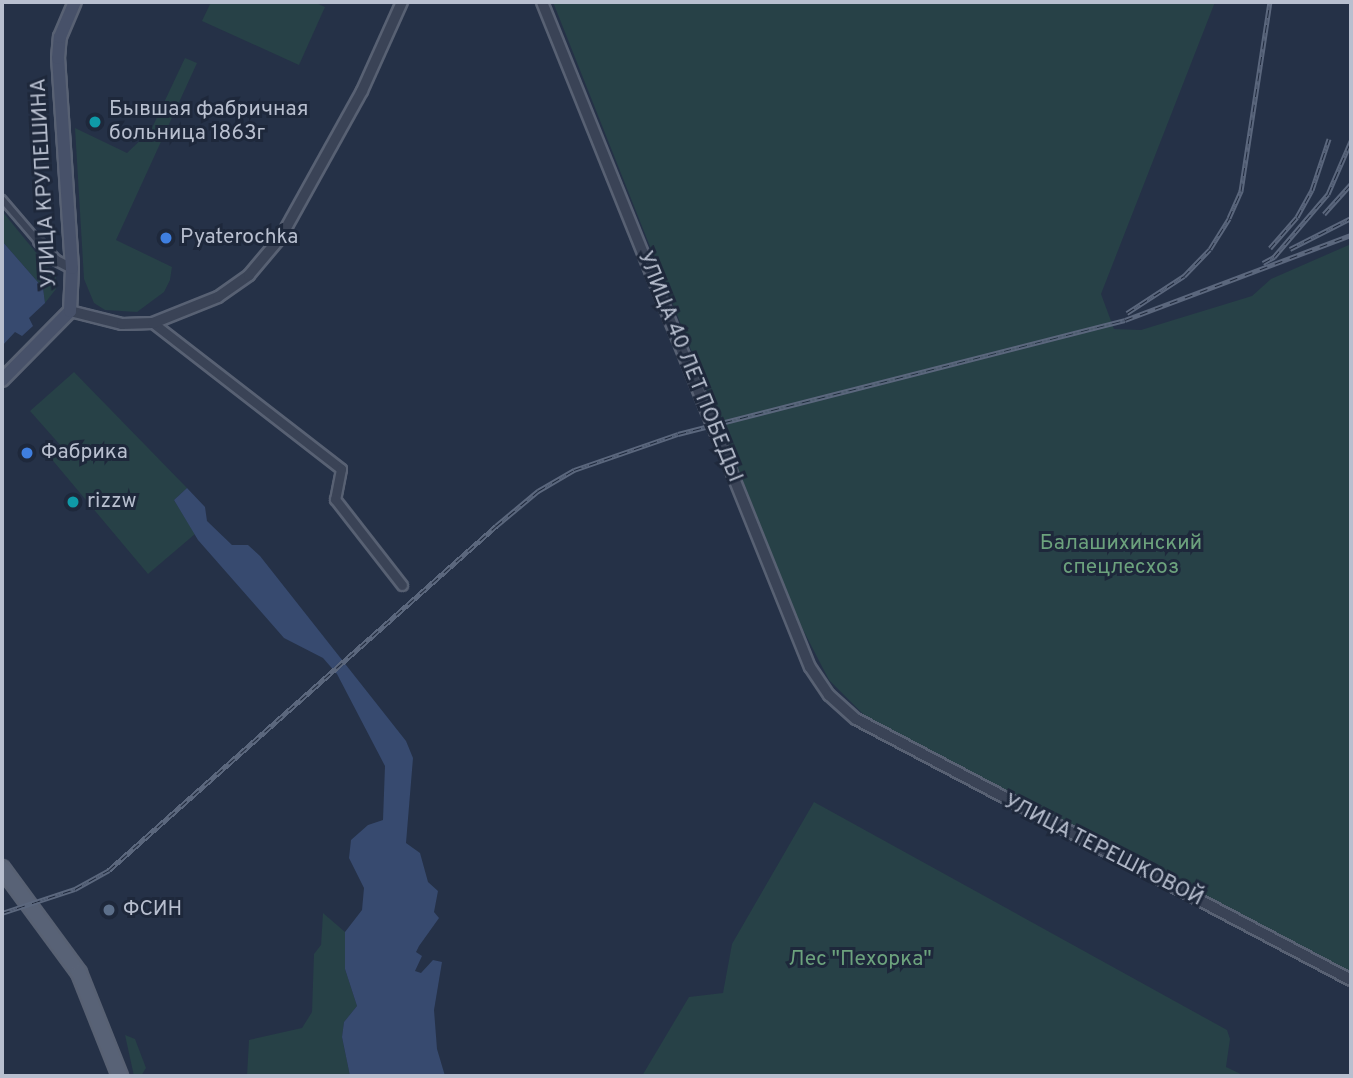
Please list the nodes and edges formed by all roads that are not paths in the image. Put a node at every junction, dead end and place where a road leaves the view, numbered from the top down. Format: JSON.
{"nodes":[{"id":1,"x":75,"y":2,"type":"edge"},
{"id":2,"x":402,"y":2,"type":"edge"},
{"id":3,"x":542,"y":2,"type":"edge"},
{"id":4,"x":2,"y":198,"type":"edge"},
{"id":5,"x":38,"y":241,"type":"joint"},
{"id":6,"x":72,"y":268,"type":"junction"},
{"id":7,"x":69,"y":311,"type":"junction"},
{"id":8,"x":153,"y":323,"type":"junction"},
{"id":9,"x":2,"y":380,"type":"edge"},
{"id":10,"x":402,"y":585,"type":"dead end"},
{"id":11,"x":856,"y":719,"type":"joint"},
{"id":12,"x":2,"y":868,"type":"edge"},
{"id":13,"x":1351,"y":980,"type":"edge"},
{"id":14,"x":120,"y":1076,"type":"edge"}],
"edges":[{"from":1,"to":6,"type":"main road","name":"УЛИЦА КРУПЕШИНА"},
{"from":2,"to":8,"type":"street"},
{"from":3,"to":11,"type":"street","name":"УЛИЦА 40 ЛЕТ ПОБЕДЫ","bridge":true},
{"from":4,"to":5,"type":"street"},
{"from":5,"to":6,"type":"street"},
{"from":6,"to":7,"type":"main road","name":"УЛИЦА КРУПЕШИНА"},
{"from":7,"to":8,"type":"street"},
{"from":7,"to":9,"type":"main road","name":"УЛИЦА КРУПЕШИНА"},
{"from":8,"to":10,"type":"street"},
{"from":11,"to":13,"type":"street","name":"УЛИЦА ТЕРЕШКОВОЙ"},
{"from":12,"to":14,"type":"main road"}]}
